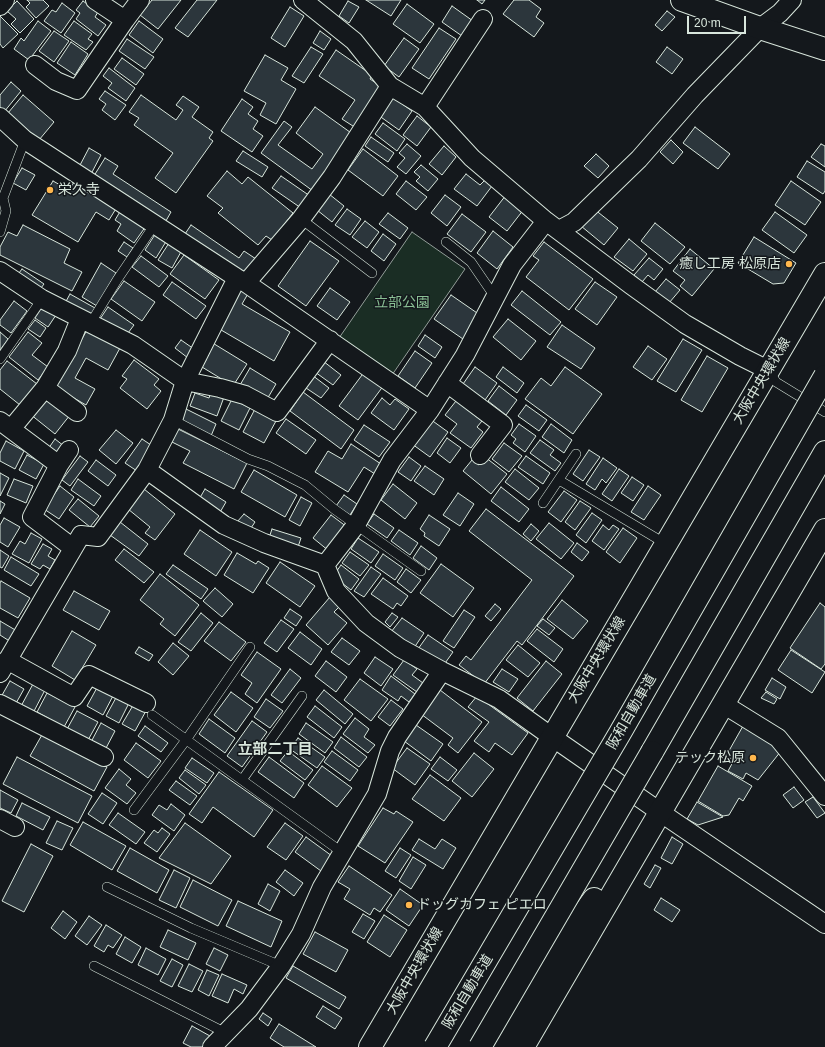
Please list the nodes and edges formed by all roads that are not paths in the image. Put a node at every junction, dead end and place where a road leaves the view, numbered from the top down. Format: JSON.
{"nodes":[{"id":1,"x":5,"y":0,"type":"edge"},
{"id":2,"x":95,"y":0,"type":"edge"},
{"id":3,"x":140,"y":0,"type":"edge"},
{"id":4,"x":302,"y":0,"type":"edge"},
{"id":5,"x":682,"y":0,"type":"edge"},
{"id":6,"x":792,"y":0,"type":"edge"},
{"id":7,"x":0,"y":6,"type":"edge"},
{"id":8,"x":483,"y":18,"type":"dead end"},
{"id":9,"x":125,"y":20,"type":"junction"},
{"id":10,"x":760,"y":28,"type":"junction"},
{"id":11,"x":825,"y":49,"type":"edge"},
{"id":12,"x":35,"y":65,"type":"dead end"},
{"id":13,"x":390,"y":86,"type":"junction"},
{"id":14,"x":425,"y":107,"type":"junction"},
{"id":15,"x":0,"y":117,"type":"edge"},
{"id":16,"x":24,"y":140,"type":"junction"},
{"id":17,"x":301,"y":219,"type":"junction"},
{"id":18,"x":155,"y":224,"type":"junction"},
{"id":19,"x":553,"y":225,"type":"junction"},
{"id":20,"x":0,"y":232,"type":"edge"},
{"id":21,"x":446,"y":242,"type":"dead end"},
{"id":22,"x":0,"y":271,"type":"edge"},
{"id":23,"x":372,"y":273,"type":"dead end"},
{"id":24,"x":825,"y":274,"type":"edge"},
{"id":25,"x":242,"y":281,"type":"junction"},
{"id":26,"x":495,"y":297,"type":"junction"},
{"id":27,"x":42,"y":299,"type":"junction"},
{"id":28,"x":85,"y":321,"type":"junction"},
{"id":29,"x":330,"y":340,"type":"junction"},
{"id":30,"x":0,"y":359,"type":"edge"},
{"id":31,"x":768,"y":370,"type":"junction"},
{"id":32,"x":825,"y":376,"type":"edge"},
{"id":33,"x":185,"y":382,"type":"junction"},
{"id":34,"x":447,"y":383,"type":"junction"},
{"id":35,"x":45,"y":388,"type":"junction"},
{"id":36,"x":430,"y":410,"type":"junction"},
{"id":37,"x":77,"y":412,"type":"dead end"},
{"id":38,"x":825,"y":412,"type":"edge"},
{"id":39,"x":173,"y":420,"type":"junction"},
{"id":40,"x":4,"y":427,"type":"edge"},
{"id":41,"x":69,"y":450,"type":"dead end"},
{"id":42,"x":825,"y":452,"type":"edge"},
{"id":43,"x":576,"y":454,"type":"dead end"},
{"id":44,"x":480,"y":455,"type":"dead end"},
{"id":45,"x":59,"y":465,"type":"junction"},
{"id":46,"x":147,"y":470,"type":"junction"},
{"id":47,"x":559,"y":480,"type":"junction"},
{"id":48,"x":543,"y":504,"type":"dead end"},
{"id":49,"x":356,"y":525,"type":"junction"},
{"id":50,"x":825,"y":530,"type":"edge"},
{"id":51,"x":666,"y":544,"type":"junction"},
{"id":52,"x":73,"y":548,"type":"junction"},
{"id":53,"x":325,"y":565,"type":"junction"},
{"id":54,"x":421,"y":571,"type":"dead end"},
{"id":55,"x":250,"y":647,"type":"dead end"},
{"id":56,"x":4,"y":667,"type":"edge"},
{"id":57,"x":442,"y":671,"type":"junction"},
{"id":58,"x":302,"y":696,"type":"dead end"},
{"id":59,"x":0,"y":704,"type":"edge"},
{"id":60,"x":723,"y":704,"type":"junction"},
{"id":61,"x":149,"y":709,"type":"joint"},
{"id":62,"x":552,"y":738,"type":"junction"},
{"id":63,"x":186,"y":740,"type":"junction"},
{"id":64,"x":104,"y":757,"type":"dead end"},
{"id":65,"x":242,"y":780,"type":"junction"},
{"id":66,"x":825,"y":796,"type":"edge"},
{"id":67,"x":134,"y":810,"type":"dead end"},
{"id":68,"x":659,"y":812,"type":"junction"},
{"id":69,"x":343,"y":853,"type":"junction"},
{"id":70,"x":107,"y":887,"type":"dead end"},
{"id":71,"x":825,"y":924,"type":"edge"},
{"id":72,"x":94,"y":966,"type":"dead end"},
{"id":73,"x":282,"y":966,"type":"junction"},
{"id":74,"x":226,"y":1033,"type":"junction"},
{"id":75,"x":212,"y":1047,"type":"edge"},
{"id":76,"x":370,"y":1047,"type":"edge"},
{"id":77,"x":435,"y":1047,"type":"edge"},
{"id":78,"x":480,"y":1047,"type":"edge"},
{"id":79,"x":502,"y":1047,"type":"edge"},
{"id":80,"x":523,"y":1047,"type":"edge"}],
"edges":[{"from":1,"to":7,"type":"street"},
{"from":2,"to":9,"type":"street"},
{"from":3,"to":9,"type":"street"},
{"from":4,"to":13,"type":"street"},
{"from":5,"to":10,"type":"main road"},
{"from":6,"to":10,"type":"street"},
{"from":8,"to":14,"type":"street"},
{"from":9,"to":12,"type":"street"},
{"from":10,"to":11,"type":"main road"},
{"from":10,"to":19,"type":"street"},
{"from":13,"to":14,"type":"street"},
{"from":13,"to":17,"type":"street"},
{"from":14,"to":19,"type":"street"},
{"from":15,"to":16,"type":"street"},
{"from":16,"to":18,"type":"street"},
{"from":16,"to":20,"type":"lane"},
{"from":17,"to":23,"type":"lane"},
{"from":17,"to":25,"type":"street"},
{"from":18,"to":25,"type":"street"},
{"from":18,"to":28,"type":"lane"},
{"from":19,"to":26,"type":"street"},
{"from":19,"to":31,"type":"street"},
{"from":21,"to":26,"type":"lane"},
{"from":22,"to":27,"type":"street"},
{"from":24,"to":31,"type":"main road","name":"大阪中央環状線"},
{"from":25,"to":29,"type":"street"},
{"from":25,"to":33,"type":"street"},
{"from":26,"to":34,"type":"street"},
{"from":27,"to":28,"type":"street"},
{"from":27,"to":30,"type":"lane"},
{"from":28,"to":33,"type":"street"},
{"from":28,"to":35,"type":"street"},
{"from":29,"to":33,"type":"street"},
{"from":29,"to":36,"type":"street"},
{"from":31,"to":38,"type":"lane"},
{"from":31,"to":51,"type":"main road","name":"大阪中央環状線"},
{"from":32,"to":77,"type":"main road","name":"阪和自動車道","bridge":true},
{"from":33,"to":39,"type":"street"},
{"from":34,"to":36,"type":"street"},
{"from":34,"to":44,"type":"street"},
{"from":35,"to":37,"type":"street"},
{"from":35,"to":40,"type":"street"},
{"from":36,"to":49,"type":"street"},
{"from":39,"to":46,"type":"street"},
{"from":39,"to":49,"type":"lane"},
{"from":40,"to":45,"type":"street"},
{"from":41,"to":45,"type":"street"},
{"from":42,"to":78,"type":"main road","bridge":true},
{"from":43,"to":47,"type":"lane"},
{"from":45,"to":52,"type":"street"},
{"from":46,"to":52,"type":"street"},
{"from":46,"to":53,"type":"street"},
{"from":47,"to":48,"type":"lane"},
{"from":47,"to":51,"type":"lane"},
{"from":49,"to":53,"type":"street"},
{"from":49,"to":54,"type":"lane"},
{"from":50,"to":60,"type":"main road"},
{"from":51,"to":62,"type":"main road","name":"大阪中央環状線"},
{"from":52,"to":56,"type":"street"},
{"from":53,"to":57,"type":"street"},
{"from":55,"to":63,"type":"lane"},
{"from":56,"to":61,"type":"street"},
{"from":57,"to":62,"type":"street"},
{"from":57,"to":69,"type":"street"},
{"from":58,"to":65,"type":"lane"},
{"from":59,"to":64,"type":"street"},
{"from":60,"to":66,"type":"street"},
{"from":60,"to":68,"type":"main road"},
{"from":61,"to":63,"type":"lane"},
{"from":62,"to":68,"type":"street"},
{"from":62,"to":76,"type":"main road","name":"大阪中央環状線"},
{"from":63,"to":65,"type":"lane"},
{"from":63,"to":67,"type":"lane"},
{"from":65,"to":69,"type":"lane"},
{"from":68,"to":71,"type":"street"},
{"from":68,"to":79,"type":"main road"},
{"from":68,"to":80,"type":"main road"},
{"from":69,"to":73,"type":"street"},
{"from":70,"to":73,"type":"lane"},
{"from":72,"to":74,"type":"lane"},
{"from":73,"to":74,"type":"street"},
{"from":74,"to":75,"type":"street"}]}
